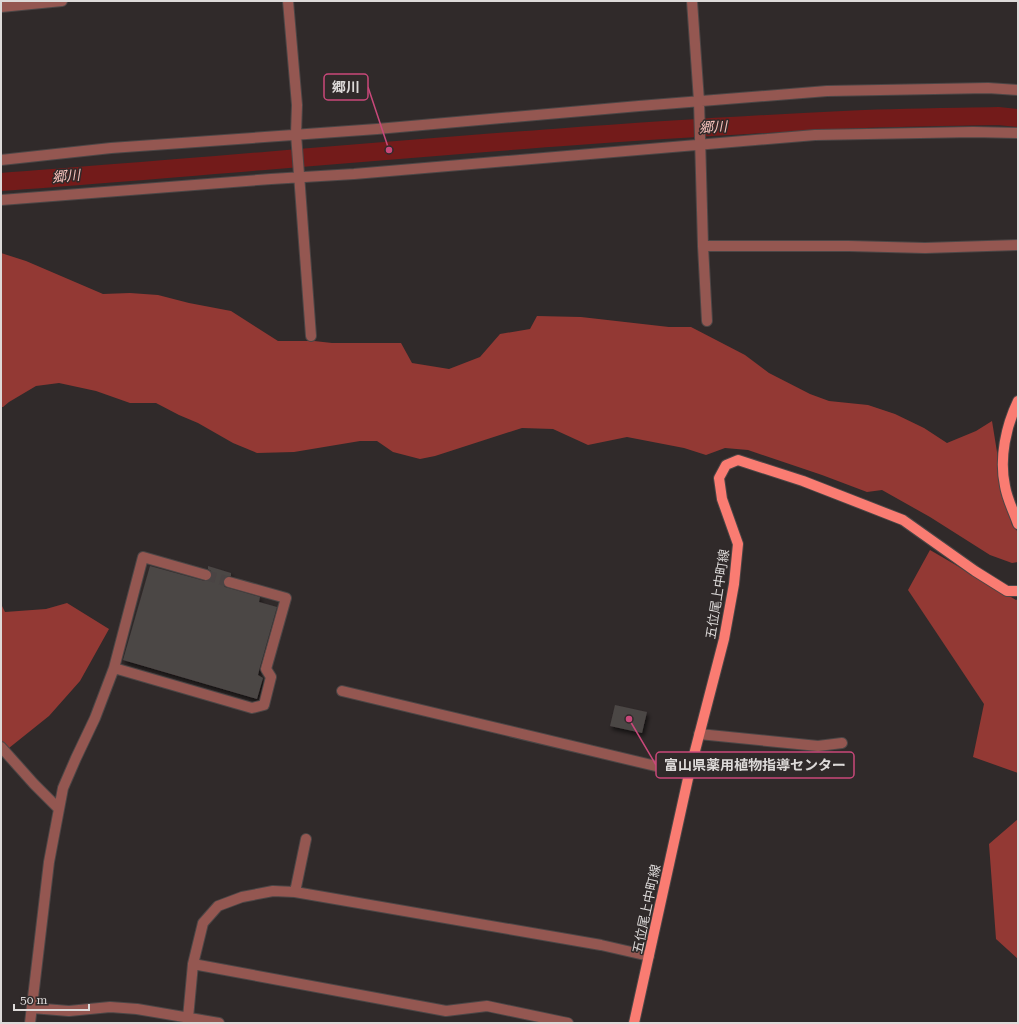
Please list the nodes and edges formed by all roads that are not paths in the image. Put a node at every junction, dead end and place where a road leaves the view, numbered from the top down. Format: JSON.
{"nodes":[{"id":1,"x":62,"y":1,"type":"edge"},
{"id":2,"x":288,"y":1,"type":"edge"},
{"id":3,"x":692,"y":1,"type":"edge"},
{"id":4,"x":1,"y":7,"type":"edge"},
{"id":5,"x":1018,"y":90,"type":"edge"},
{"id":6,"x":699,"y":101,"type":"junction"},
{"id":7,"x":1018,"y":133,"type":"edge"},
{"id":8,"x":296,"y":134,"type":"junction"},
{"id":9,"x":701,"y":144,"type":"junction"},
{"id":10,"x":1,"y":160,"type":"edge"},
{"id":11,"x":300,"y":178,"type":"junction"},
{"id":12,"x":1,"y":200,"type":"edge"},
{"id":13,"x":703,"y":246,"type":"junction"},
{"id":14,"x":1018,"y":246,"type":"edge"},
{"id":15,"x":707,"y":321,"type":"dead end"},
{"id":16,"x":312,"y":336,"type":"dead end"},
{"id":17,"x":1018,"y":401,"type":"edge"},
{"id":18,"x":1018,"y":524,"type":"edge"},
{"id":19,"x":206,"y":575,"type":"tunnel mouth"},
{"id":20,"x":229,"y":582,"type":"tunnel mouth"},
{"id":21,"x":1018,"y":591,"type":"edge"},
{"id":22,"x":114,"y":668,"type":"junction"},
{"id":23,"x":342,"y":691,"type":"dead end"},
{"id":24,"x":699,"y":734,"type":"junction"},
{"id":25,"x":842,"y":744,"type":"dead end"},
{"id":26,"x":1,"y":747,"type":"edge"},
{"id":27,"x":689,"y":774,"type":"junction"},
{"id":28,"x":59,"y":809,"type":"junction"},
{"id":29,"x":306,"y":839,"type":"dead end"},
{"id":30,"x":295,"y":892,"type":"junction"},
{"id":31,"x":649,"y":956,"type":"junction"},
{"id":32,"x":193,"y":964,"type":"junction"},
{"id":33,"x":32,"y":1008,"type":"junction"},
{"id":34,"x":188,"y":1018,"type":"junction"},
{"id":35,"x":30,"y":1023,"type":"edge"},
{"id":36,"x":219,"y":1023,"type":"edge"},
{"id":37,"x":568,"y":1023,"type":"edge"},
{"id":38,"x":634,"y":1023,"type":"edge"}],
"edges":[{"from":1,"to":4,"type":"street"},
{"from":2,"to":8,"type":"street"},
{"from":3,"to":6,"type":"street"},
{"from":5,"to":6,"type":"street"},
{"from":6,"to":8,"type":"street"},
{"from":6,"to":9,"type":"street"},
{"from":7,"to":9,"type":"street"},
{"from":8,"to":10,"type":"street"},
{"from":8,"to":11,"type":"street"},
{"from":9,"to":11,"type":"street"},
{"from":9,"to":13,"type":"street"},
{"from":11,"to":12,"type":"street"},
{"from":11,"to":16,"type":"street"},
{"from":13,"to":14,"type":"street"},
{"from":13,"to":15,"type":"street"},
{"from":17,"to":18,"type":"main road"},
{"from":19,"to":22,"type":"street"},
{"from":20,"to":22,"type":"street"},
{"from":21,"to":24,"type":"main road","name":"五位尾上中町線"},
{"from":22,"to":28,"type":"street"},
{"from":23,"to":27,"type":"street"},
{"from":24,"to":25,"type":"street"},
{"from":24,"to":27,"type":"main road","name":"五位尾上中町線"},
{"from":26,"to":28,"type":"street"},
{"from":27,"to":31,"type":"main road","name":"五位尾上中町線"},
{"from":28,"to":33,"type":"street"},
{"from":29,"to":30,"type":"street"},
{"from":30,"to":31,"type":"street"},
{"from":30,"to":32,"type":"street"},
{"from":31,"to":38,"type":"main road","name":"五位尾上中町線"},
{"from":32,"to":34,"type":"street"},
{"from":32,"to":37,"type":"street"},
{"from":33,"to":34,"type":"street"},
{"from":33,"to":35,"type":"street"},
{"from":34,"to":36,"type":"street"}]}
